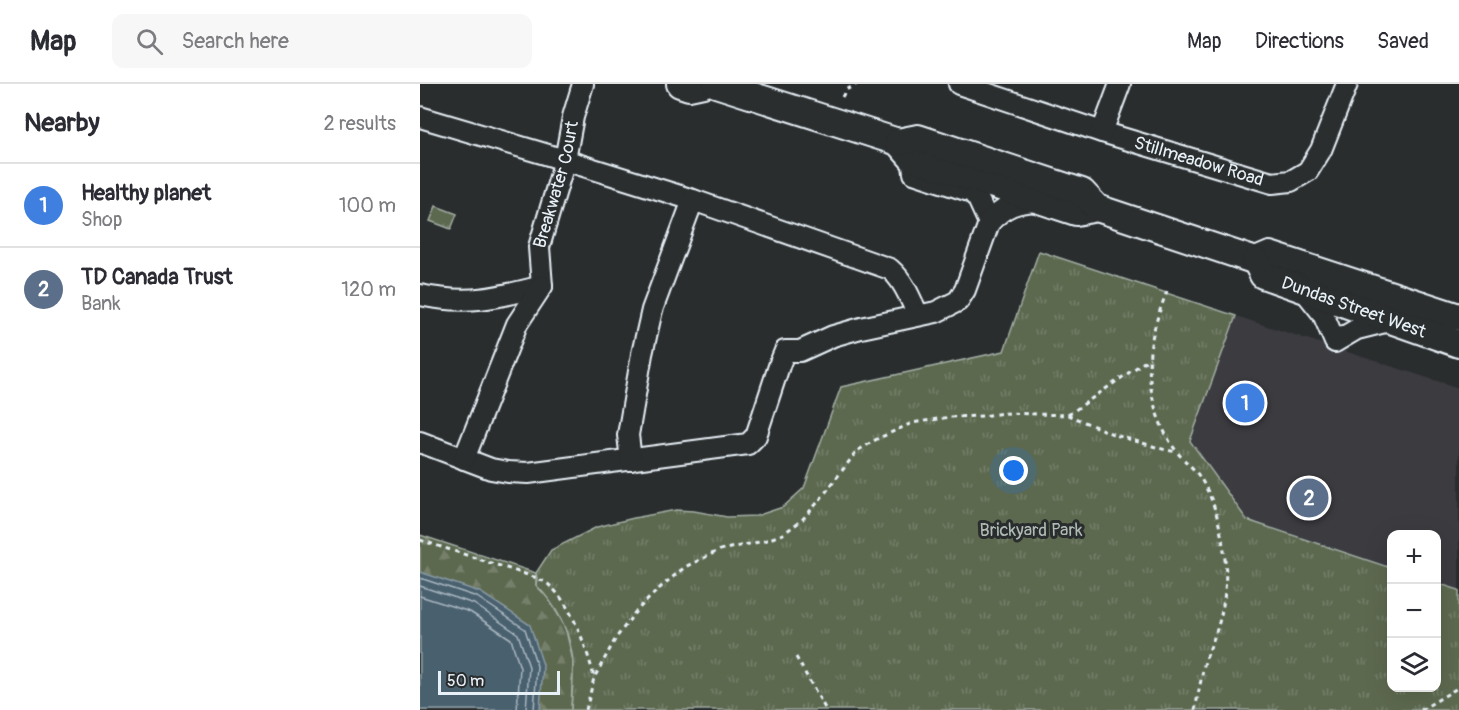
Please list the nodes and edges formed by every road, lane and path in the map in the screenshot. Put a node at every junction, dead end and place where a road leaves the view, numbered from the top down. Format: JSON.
{"nodes":[{"id":1,"x":583,"y":84,"type":"edge"},
{"id":2,"x":680,"y":84,"type":"edge"},
{"id":3,"x":703,"y":84,"type":"edge"},
{"id":4,"x":716,"y":84,"type":"edge"},
{"id":5,"x":857,"y":84,"type":"edge"},
{"id":6,"x":959,"y":84,"type":"edge"},
{"id":7,"x":1120,"y":84,"type":"edge"},
{"id":8,"x":1347,"y":84,"type":"edge"},
{"id":9,"x":842,"y":97,"type":"dead end"},
{"id":10,"x":420,"y":117,"type":"edge"},
{"id":11,"x":1102,"y":132,"type":"junction"},
{"id":12,"x":905,"y":150,"type":"junction"},
{"id":13,"x":565,"y":160,"type":"junction"},
{"id":14,"x":693,"y":200,"type":"junction"},
{"id":15,"x":1042,"y":201,"type":"junction"},
{"id":16,"x":1097,"y":208,"type":"junction"},
{"id":17,"x":989,"y":223,"type":"junction"},
{"id":18,"x":1256,"y":261,"type":"junction"},
{"id":19,"x":542,"y":286,"type":"junction"},
{"id":20,"x":1303,"y":289,"type":"junction"},
{"id":21,"x":1167,"y":291,"type":"dead end"},
{"id":22,"x":420,"y":295,"type":"edge"},
{"id":23,"x":918,"y":315,"type":"junction"},
{"id":24,"x":1459,"y":317,"type":"edge"},
{"id":25,"x":1393,"y":320,"type":"junction"},
{"id":26,"x":1459,"y":344,"type":"edge"},
{"id":27,"x":1150,"y":358,"type":"junction"},
{"id":28,"x":1068,"y":415,"type":"junction"},
{"id":29,"x":420,"y":442,"type":"edge"},
{"id":30,"x":1177,"y":452,"type":"junction"},
{"id":31,"x":464,"y":459,"type":"junction"},
{"id":32,"x":631,"y":460,"type":"junction"},
{"id":33,"x":420,"y":540,"type":"edge"},
{"id":34,"x":796,"y":657,"type":"dead end"},
{"id":35,"x":594,"y":678,"type":"junction"},
{"id":36,"x":1459,"y":687,"type":"edge"},
{"id":37,"x":586,"y":710,"type":"edge"},
{"id":38,"x":826,"y":710,"type":"edge"},
{"id":39,"x":1195,"y":710,"type":"edge"},
{"id":40,"x":1421,"y":710,"type":"edge"}],
"edges":[{"from":1,"to":13,"type":"street","name":"Breakwater Court"},
{"from":2,"to":3,"type":"main road"},
{"from":4,"to":12,"type":"main road","name":"Dundas Street West"},
{"from":5,"to":9,"type":"path"},
{"from":6,"to":11,"type":"street","name":"Stillmeadow Road"},
{"from":7,"to":11,"type":"street"},
{"from":8,"to":11,"type":"street","name":"Stillmeadow Road"},
{"from":10,"to":13,"type":"street"},
{"from":12,"to":15,"type":"main road","name":"Dundas Street West"},
{"from":12,"to":16,"type":"main road","name":"Dundas Street West"},
{"from":12,"to":17,"type":"street"},
{"from":13,"to":14,"type":"street"},
{"from":13,"to":19,"type":"street","name":"Breakwater Court"},
{"from":14,"to":23,"type":"street"},
{"from":14,"to":32,"type":"street"},
{"from":15,"to":16,"type":"main road","name":"Dundas Street West"},
{"from":15,"to":17,"type":"street"},
{"from":16,"to":18,"type":"main road","name":"Dundas Street West"},
{"from":17,"to":23,"type":"street"},
{"from":18,"to":20,"type":"main road","name":"Dundas Street West"},
{"from":18,"to":24,"type":"main road","name":"Dundas Street West"},
{"from":19,"to":22,"type":"street"},
{"from":19,"to":31,"type":"street"},
{"from":20,"to":25,"type":"main road","name":"Dundas Street West"},
{"from":20,"to":25,"type":"street"},
{"from":21,"to":27,"type":"path"},
{"from":23,"to":32,"type":"street"},
{"from":25,"to":26,"type":"main road","name":"Dundas Street West"},
{"from":27,"to":28,"type":"path"},
{"from":27,"to":30,"type":"path"},
{"from":28,"to":30,"type":"path"},
{"from":28,"to":35,"type":"path"},
{"from":29,"to":31,"type":"street"},
{"from":30,"to":39,"type":"path"},
{"from":31,"to":32,"type":"street"},
{"from":33,"to":35,"type":"path"},
{"from":34,"to":38,"type":"path"},
{"from":35,"to":37,"type":"path"},
{"from":36,"to":40,"type":"path"}]}
